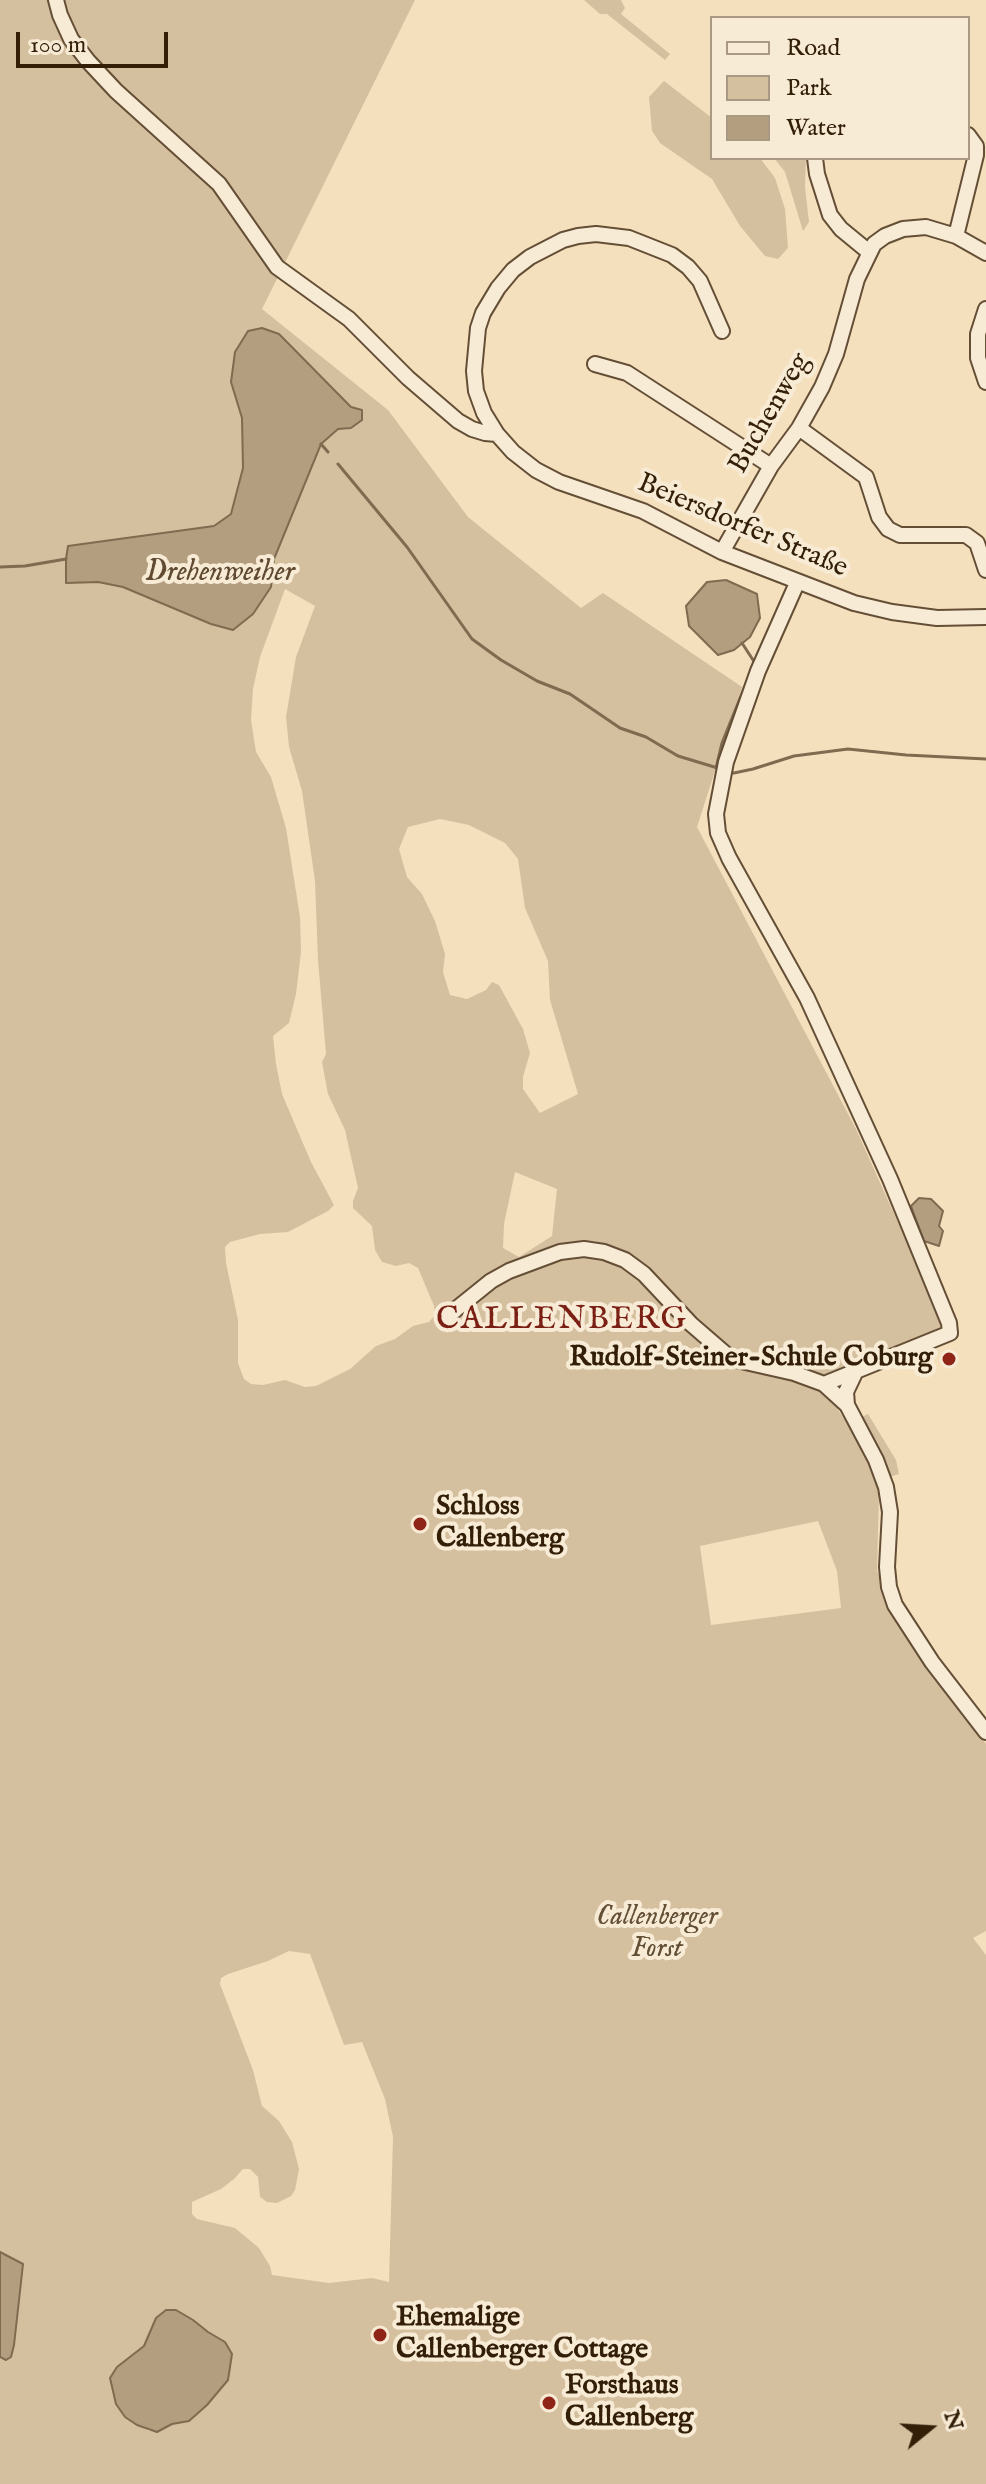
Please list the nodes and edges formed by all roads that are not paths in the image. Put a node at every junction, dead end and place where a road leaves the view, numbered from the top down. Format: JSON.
{"nodes":[{"id":1,"x":56,"y":0,"type":"edge"},
{"id":2,"x":970,"y":138,"type":"edge"},
{"id":3,"x":815,"y":160,"type":"edge"},
{"id":4,"x":956,"y":236,"type":"junction"},
{"id":5,"x":869,"y":252,"type":"junction"},
{"id":6,"x":986,"y":253,"type":"edge"},
{"id":7,"x":986,"y":309,"type":"edge"},
{"id":8,"x":722,"y":331,"type":"dead end"},
{"id":9,"x":595,"y":364,"type":"dead end"},
{"id":10,"x":986,"y":382,"type":"edge"},
{"id":11,"x":799,"y":428,"type":"junction"},
{"id":12,"x":497,"y":434,"type":"junction"},
{"id":13,"x":771,"y":466,"type":"junction"},
{"id":14,"x":722,"y":552,"type":"junction"},
{"id":15,"x":986,"y":570,"type":"edge"},
{"id":16,"x":797,"y":583,"type":"junction"},
{"id":17,"x":986,"y":617,"type":"edge"},
{"id":18,"x":445,"y":1318,"type":"dead end"},
{"id":19,"x":855,"y":1373,"type":"junction"},
{"id":20,"x":824,"y":1384,"type":"junction"},
{"id":21,"x":847,"y":1405,"type":"junction"},
{"id":22,"x":986,"y":1732,"type":"edge"}],
"edges":[{"from":1,"to":12,"type":"street"},
{"from":2,"to":4,"type":"street"},
{"from":3,"to":5,"type":"street"},
{"from":4,"to":5,"type":"street"},
{"from":4,"to":6,"type":"street"},
{"from":5,"to":11,"type":"street","name":"Buchenweg"},
{"from":7,"to":10,"type":"street"},
{"from":8,"to":12,"type":"street"},
{"from":9,"to":13,"type":"street"},
{"from":11,"to":13,"type":"street","name":"Buchenweg"},
{"from":11,"to":15,"type":"street"},
{"from":12,"to":14,"type":"street","name":"Beiersdorfer Straße"},
{"from":13,"to":14,"type":"street","name":"Buchenweg"},
{"from":14,"to":16,"type":"street","name":"Beiersdorfer Straße"},
{"from":16,"to":17,"type":"street","name":"Beiersdorfer Straße"},
{"from":16,"to":19,"type":"street"},
{"from":18,"to":20,"type":"street"},
{"from":19,"to":20,"type":"street"},
{"from":19,"to":21,"type":"street"},
{"from":20,"to":21,"type":"street"},
{"from":21,"to":22,"type":"street"}]}
